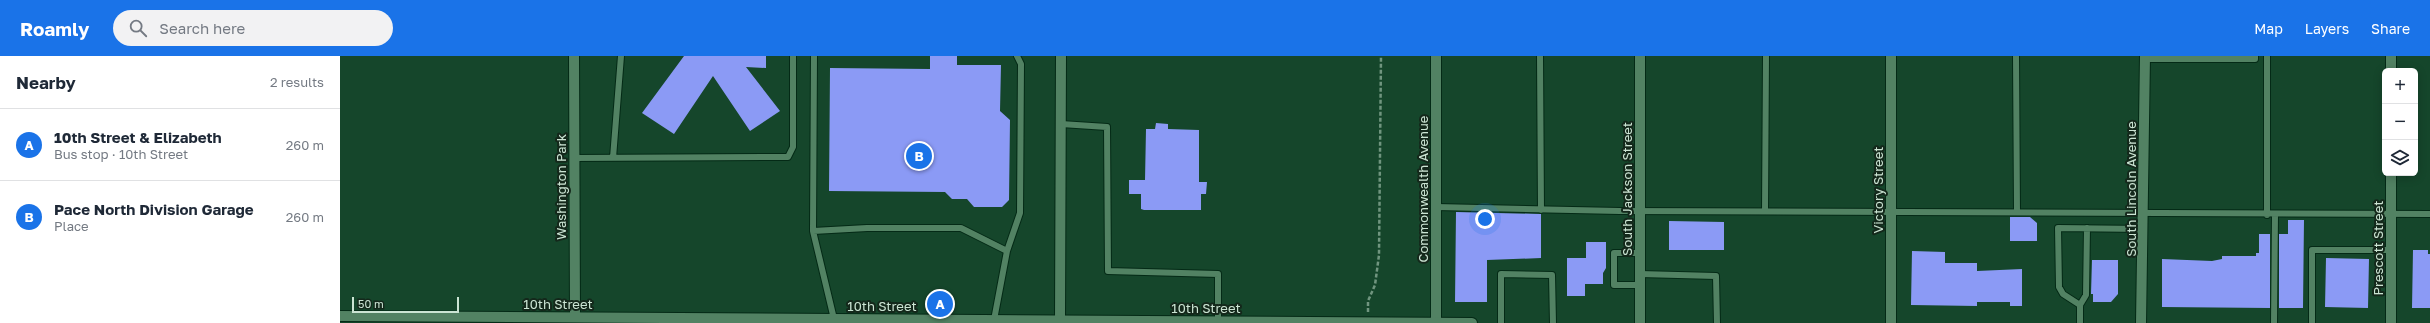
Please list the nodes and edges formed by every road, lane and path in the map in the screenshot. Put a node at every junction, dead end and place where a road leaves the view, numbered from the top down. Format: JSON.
{"nodes":[{"id":1,"x":574,"y":56,"type":"edge"},
{"id":2,"x":621,"y":56,"type":"edge"},
{"id":3,"x":793,"y":56,"type":"edge"},
{"id":4,"x":814,"y":56,"type":"edge"},
{"id":5,"x":1017,"y":56,"type":"edge"},
{"id":6,"x":1061,"y":56,"type":"edge"},
{"id":7,"x":1381,"y":56,"type":"edge"},
{"id":8,"x":1436,"y":56,"type":"edge"},
{"id":9,"x":1540,"y":56,"type":"edge"},
{"id":10,"x":1640,"y":56,"type":"edge"},
{"id":11,"x":1766,"y":56,"type":"edge"},
{"id":12,"x":1891,"y":56,"type":"edge"},
{"id":13,"x":2016,"y":56,"type":"edge"},
{"id":14,"x":2255,"y":56,"type":"edge"},
{"id":15,"x":2267,"y":56,"type":"edge"},
{"id":16,"x":2391,"y":56,"type":"edge"},
{"id":17,"x":2144,"y":57,"type":"edge"},
{"id":18,"x":2391,"y":68,"type":"edge"},
{"id":19,"x":1061,"y":124,"type":"junction"},
{"id":20,"x":574,"y":158,"type":"junction"},
{"id":21,"x":613,"y":158,"type":"junction"},
{"id":22,"x":2392,"y":176,"type":"edge"},
{"id":23,"x":1436,"y":206,"type":"junction"},
{"id":24,"x":1540,"y":210,"type":"junction"},
{"id":25,"x":1641,"y":211,"type":"junction"},
{"id":26,"x":1765,"y":211,"type":"junction"},
{"id":27,"x":1891,"y":211,"type":"junction"},
{"id":28,"x":2017,"y":211,"type":"junction"},
{"id":29,"x":2144,"y":214,"type":"junction"},
{"id":30,"x":2392,"y":214,"type":"junction"},
{"id":31,"x":2430,"y":214,"type":"edge"},
{"id":32,"x":2267,"y":215,"type":"junction"},
{"id":33,"x":2275,"y":215,"type":"junction"},
{"id":34,"x":2087,"y":228,"type":"junction"},
{"id":35,"x":2144,"y":229,"type":"junction"},
{"id":36,"x":813,"y":231,"type":"junction"},
{"id":37,"x":2391,"y":250,"type":"junction"},
{"id":38,"x":1007,"y":251,"type":"junction"},
{"id":39,"x":1640,"y":253,"type":"junction"},
{"id":40,"x":1640,"y":280,"type":"junction"},
{"id":41,"x":2080,"y":305,"type":"junction"},
{"id":42,"x":1368,"y":309,"type":"dead end"},
{"id":43,"x":340,"y":316,"type":"edge"},
{"id":44,"x":575,"y":317,"type":"junction"},
{"id":45,"x":834,"y":319,"type":"junction"},
{"id":46,"x":559,"y":320,"type":"edge"},
{"id":47,"x":994,"y":320,"type":"junction"},
{"id":48,"x":1060,"y":320,"type":"junction"},
{"id":49,"x":715,"y":321,"type":"edge"},
{"id":50,"x":1218,"y":321,"type":"junction"},
{"id":51,"x":1006,"y":322,"type":"edge"},
{"id":52,"x":1246,"y":322,"type":"edge"},
{"id":53,"x":1436,"y":323,"type":"edge"},
{"id":54,"x":1472,"y":323,"type":"edge"},
{"id":55,"x":1501,"y":323,"type":"edge"},
{"id":56,"x":1553,"y":323,"type":"edge"},
{"id":57,"x":1640,"y":323,"type":"edge"},
{"id":58,"x":1717,"y":323,"type":"edge"},
{"id":59,"x":1891,"y":323,"type":"edge"},
{"id":60,"x":2080,"y":323,"type":"edge"},
{"id":61,"x":2141,"y":323,"type":"edge"},
{"id":62,"x":2274,"y":323,"type":"edge"},
{"id":63,"x":2312,"y":323,"type":"edge"},
{"id":64,"x":2391,"y":323,"type":"edge"}],
"edges":[{"from":1,"to":20,"type":"street","name":"Washington Park"},
{"from":2,"to":21,"type":"lane"},
{"from":3,"to":21,"type":"lane"},
{"from":4,"to":36,"type":"lane"},
{"from":5,"to":38,"type":"lane"},
{"from":6,"to":19,"type":"street"},
{"from":7,"to":42,"type":"path"},
{"from":8,"to":23,"type":"street","name":"Commonwealth Avenue"},
{"from":9,"to":24,"type":"lane"},
{"from":10,"to":25,"type":"street","name":"South Jackson Street"},
{"from":11,"to":26,"type":"lane"},
{"from":12,"to":27,"type":"street","name":"Victory Street"},
{"from":13,"to":28,"type":"lane"},
{"from":14,"to":17,"type":"lane"},
{"from":15,"to":32,"type":"lane"},
{"from":16,"to":18,"type":"street"},
{"from":17,"to":29,"type":"street","name":"South Lincoln Avenue"},
{"from":19,"to":48,"type":"street"},
{"from":19,"to":50,"type":"lane"},
{"from":20,"to":21,"type":"lane"},
{"from":20,"to":44,"type":"street","name":"Washington Park"},
{"from":22,"to":30,"type":"street","name":"Prescott Street"},
{"from":23,"to":24,"type":"lane"},
{"from":23,"to":53,"type":"street","name":"Commonwealth Avenue"},
{"from":24,"to":25,"type":"lane"},
{"from":25,"to":26,"type":"lane"},
{"from":25,"to":39,"type":"street","name":"South Jackson Street"},
{"from":26,"to":27,"type":"lane"},
{"from":27,"to":28,"type":"lane"},
{"from":27,"to":59,"type":"street","name":"Victory Street"},
{"from":28,"to":29,"type":"lane"},
{"from":29,"to":32,"type":"lane"},
{"from":29,"to":35,"type":"street","name":"South Lincoln Avenue"},
{"from":30,"to":31,"type":"lane"},
{"from":30,"to":33,"type":"lane"},
{"from":30,"to":37,"type":"street","name":"Prescott Street"},
{"from":32,"to":33,"type":"lane"},
{"from":33,"to":62,"type":"lane"},
{"from":34,"to":35,"type":"lane"},
{"from":34,"to":41,"type":"lane"},
{"from":34,"to":41,"type":"lane"},
{"from":35,"to":61,"type":"street","name":"South Lincoln Avenue"},
{"from":36,"to":38,"type":"lane"},
{"from":36,"to":45,"type":"lane"},
{"from":37,"to":63,"type":"lane"},
{"from":37,"to":64,"type":"street","name":"Prescott Street"},
{"from":38,"to":47,"type":"lane"},
{"from":39,"to":40,"type":"street","name":"South Jackson Street"},
{"from":39,"to":40,"type":"lane"},
{"from":40,"to":57,"type":"street","name":"South Jackson Street"},
{"from":40,"to":58,"type":"lane"},
{"from":41,"to":60,"type":"lane"},
{"from":43,"to":46,"type":"street","name":"10th Street"},
{"from":44,"to":46,"type":"street","name":"10th Street"},
{"from":44,"to":49,"type":"street","name":"10th Street"},
{"from":45,"to":47,"type":"street","name":"10th Street"},
{"from":45,"to":49,"type":"street","name":"10th Street"},
{"from":47,"to":51,"type":"street","name":"10th Street"},
{"from":48,"to":50,"type":"street","name":"10th Street"},
{"from":48,"to":51,"type":"street","name":"10th Street"},
{"from":50,"to":52,"type":"street","name":"10th Street"},
{"from":52,"to":53,"type":"street","name":"10th Street"},
{"from":53,"to":54,"type":"street","name":"10th Street"},
{"from":55,"to":56,"type":"lane"}]}
